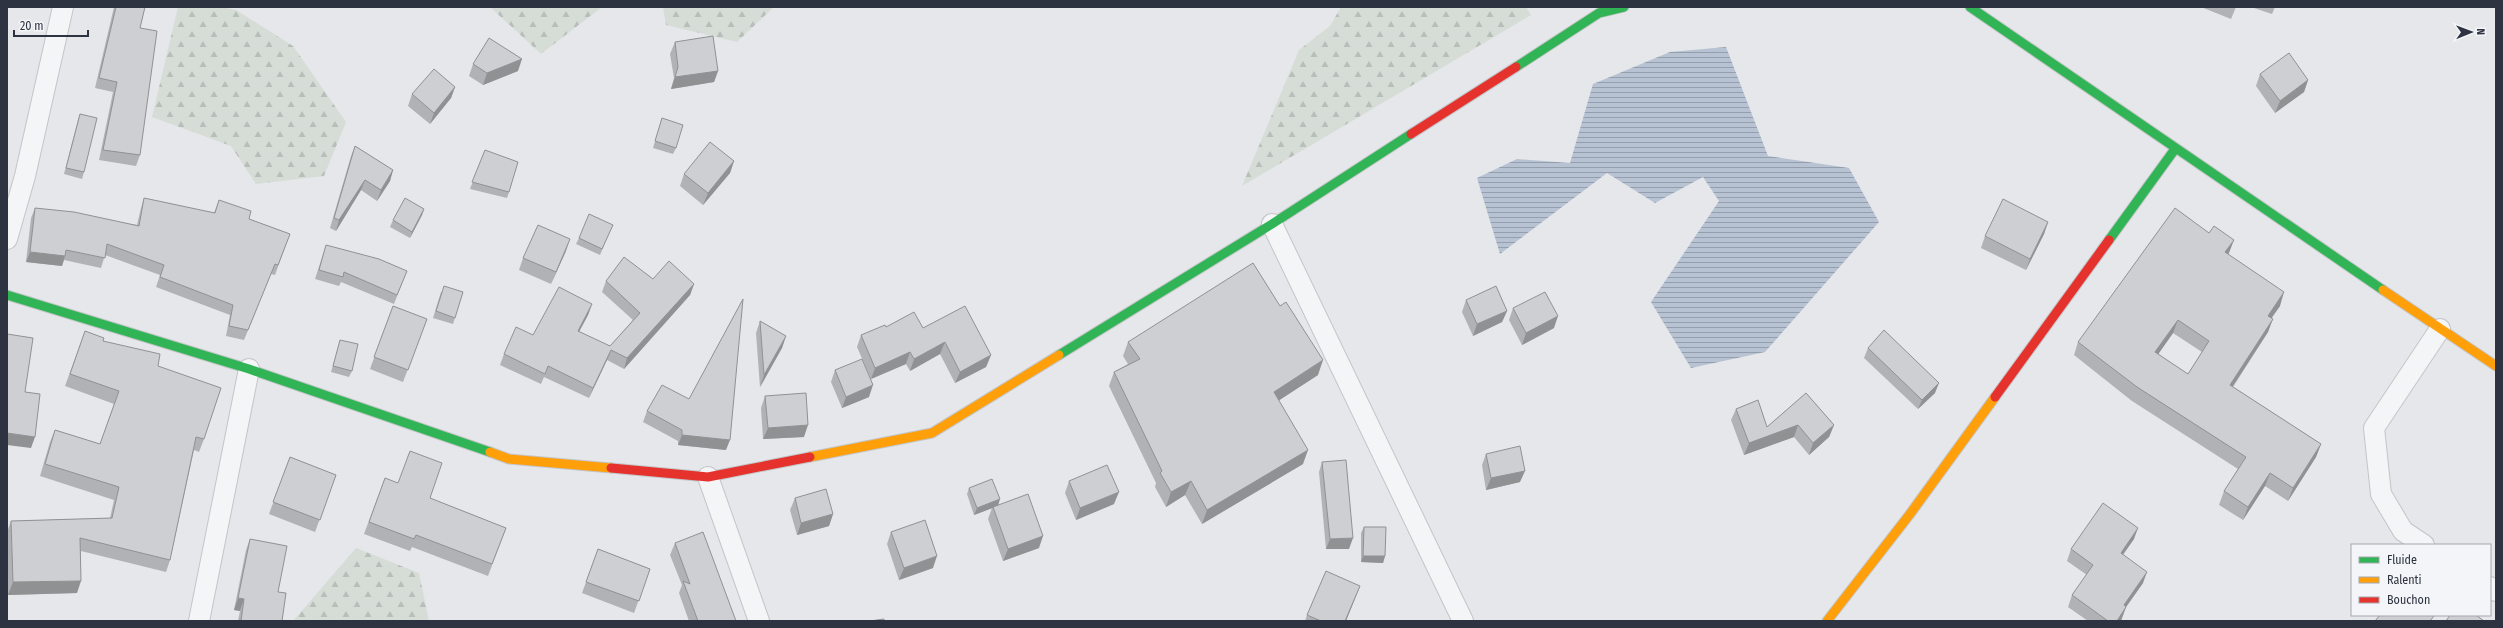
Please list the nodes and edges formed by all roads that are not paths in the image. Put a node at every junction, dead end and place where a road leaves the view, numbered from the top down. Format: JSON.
{"nodes":[{"id":1,"x":63,"y":7,"type":"edge"},
{"id":2,"x":1624,"y":7,"type":"edge"},
{"id":3,"x":1970,"y":7,"type":"edge"},
{"id":4,"x":2175,"y":149,"type":"junction"},
{"id":5,"x":1272,"y":224,"type":"junction"},
{"id":6,"x":7,"y":239,"type":"edge"},
{"id":7,"x":7,"y":295,"type":"edge"},
{"id":8,"x":2440,"y":329,"type":"junction"},
{"id":9,"x":2496,"y":366,"type":"edge"},
{"id":10,"x":249,"y":368,"type":"junction"},
{"id":11,"x":708,"y":477,"type":"junction"},
{"id":12,"x":2422,"y":544,"type":"edge"},
{"id":13,"x":198,"y":621,"type":"edge"},
{"id":14,"x":759,"y":621,"type":"edge"},
{"id":15,"x":1463,"y":621,"type":"edge"},
{"id":16,"x":1827,"y":621,"type":"edge"}],
"edges":[{"from":1,"to":6,"type":"street"},
{"from":2,"to":5,"type":"street"},
{"from":3,"to":4,"type":"street"},
{"from":4,"to":8,"type":"street"},
{"from":4,"to":16,"type":"street"},
{"from":5,"to":11,"type":"street"},
{"from":5,"to":15,"type":"street"},
{"from":7,"to":10,"type":"street"},
{"from":8,"to":9,"type":"street"},
{"from":8,"to":12,"type":"street"},
{"from":10,"to":11,"type":"street"},
{"from":10,"to":13,"type":"street"},
{"from":11,"to":14,"type":"street"}]}
